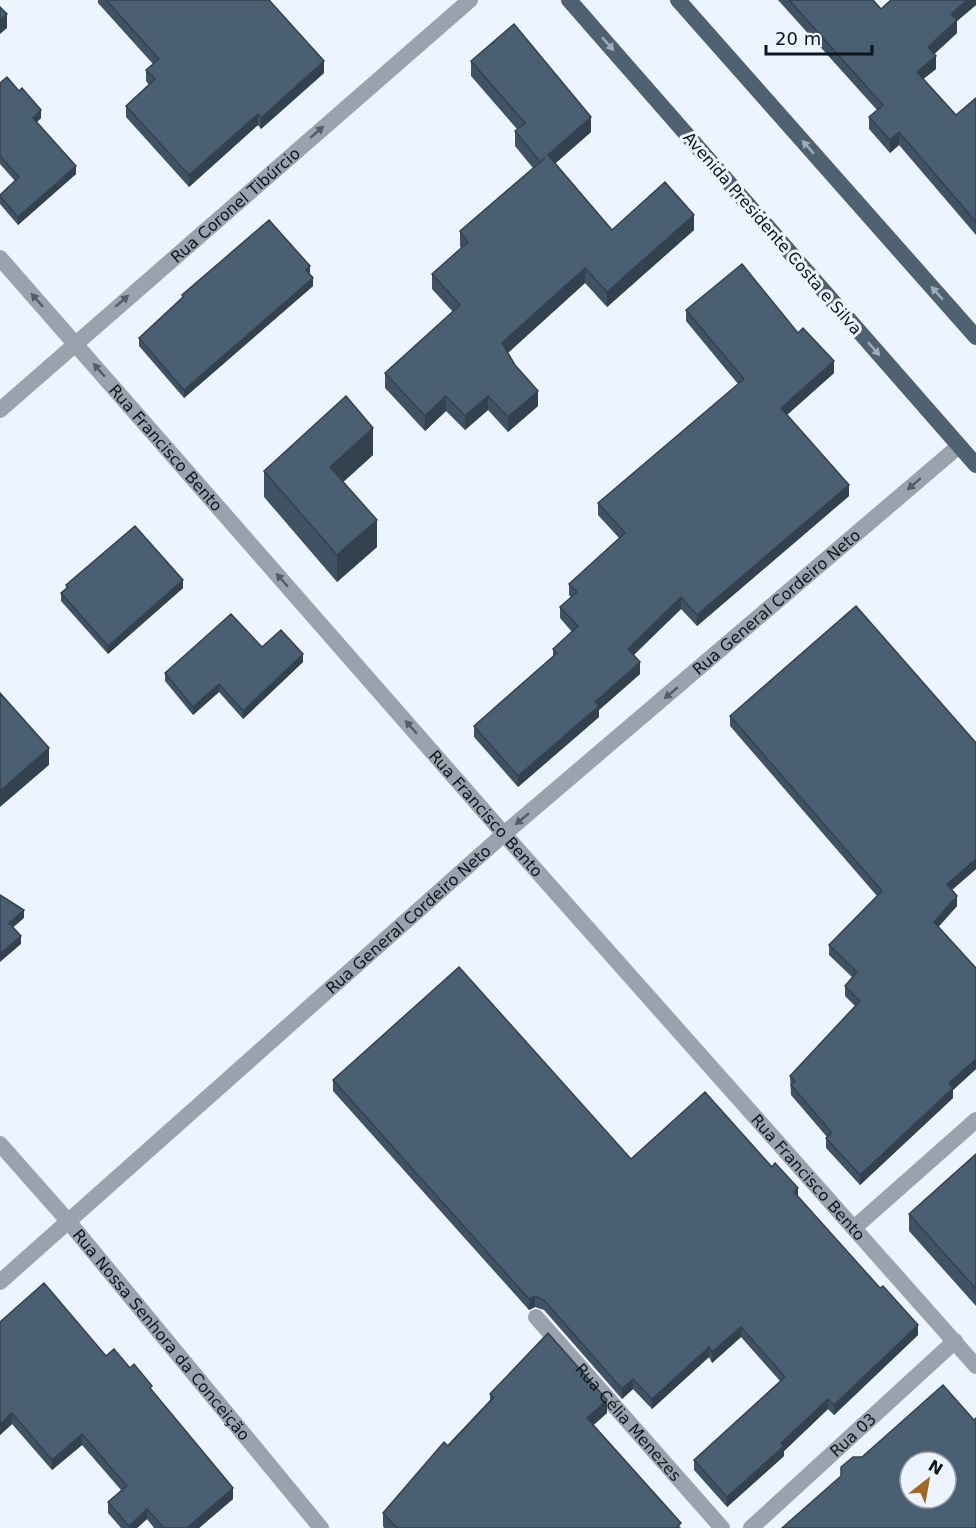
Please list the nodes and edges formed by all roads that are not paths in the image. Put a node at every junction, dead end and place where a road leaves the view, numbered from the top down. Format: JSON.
{"nodes":[{"id":1,"x":470,"y":0,"type":"edge"},
{"id":2,"x":569,"y":0,"type":"edge"},
{"id":3,"x":678,"y":0,"type":"edge"},
{"id":4,"x":0,"y":258,"type":"edge"},
{"id":5,"x":976,"y":337,"type":"edge"},
{"id":6,"x":74,"y":342,"type":"junction"},
{"id":7,"x":0,"y":410,"type":"edge"},
{"id":8,"x":959,"y":446,"type":"junction"},
{"id":9,"x":976,"y":465,"type":"edge"},
{"id":10,"x":504,"y":834,"type":"junction"},
{"id":11,"x":976,"y":1120,"type":"edge"},
{"id":12,"x":0,"y":1144,"type":"edge"},
{"id":13,"x":68,"y":1221,"type":"junction"},
{"id":14,"x":854,"y":1228,"type":"junction"},
{"id":15,"x":0,"y":1282,"type":"edge"},
{"id":16,"x":536,"y":1317,"type":"dead end"},
{"id":17,"x":955,"y":1341,"type":"junction"},
{"id":18,"x":976,"y":1365,"type":"edge"},
{"id":19,"x":321,"y":1528,"type":"edge"},
{"id":20,"x":722,"y":1528,"type":"edge"},
{"id":21,"x":751,"y":1528,"type":"edge"}],
"edges":[{"from":6,"to":1,"type":"street","name":"Rua Coronel Tibúrcio","one_way":true},
{"from":2,"to":8,"type":"main road","name":"Avenida Presidente Costa e Silva","one_way":true},
{"from":5,"to":3,"type":"main road","one_way":true},
{"from":6,"to":4,"type":"street","name":"Rua Francisco Bento","one_way":true},
{"from":6,"to":7,"type":"street","name":"Rua Coronel Tibúrcio"},
{"from":10,"to":6,"type":"street","name":"Rua Francisco Bento","one_way":true},
{"from":8,"to":9,"type":"main road","name":"Avenida Presidente Costa e Silva"},
{"from":8,"to":10,"type":"street","name":"Rua General Cordeiro Neto","one_way":true},
{"from":10,"to":13,"type":"street","name":"Rua General Cordeiro Neto"},
{"from":10,"to":14,"type":"street","name":"Rua Francisco Bento"},
{"from":11,"to":14,"type":"street"},
{"from":12,"to":13,"type":"street","name":"Rua Nossa Senhora da Conceição"},
{"from":13,"to":15,"type":"street","name":"Rua General Cordeiro Neto"},
{"from":13,"to":19,"type":"street","name":"Rua Nossa Senhora da Conceição"},
{"from":14,"to":17,"type":"street","name":"Rua Francisco Bento"},
{"from":16,"to":20,"type":"street","name":"Rua Célia Menezes"},
{"from":17,"to":18,"type":"street","name":"Rua Francisco Bento"},
{"from":17,"to":21,"type":"street","name":"Rua 03"}]}
